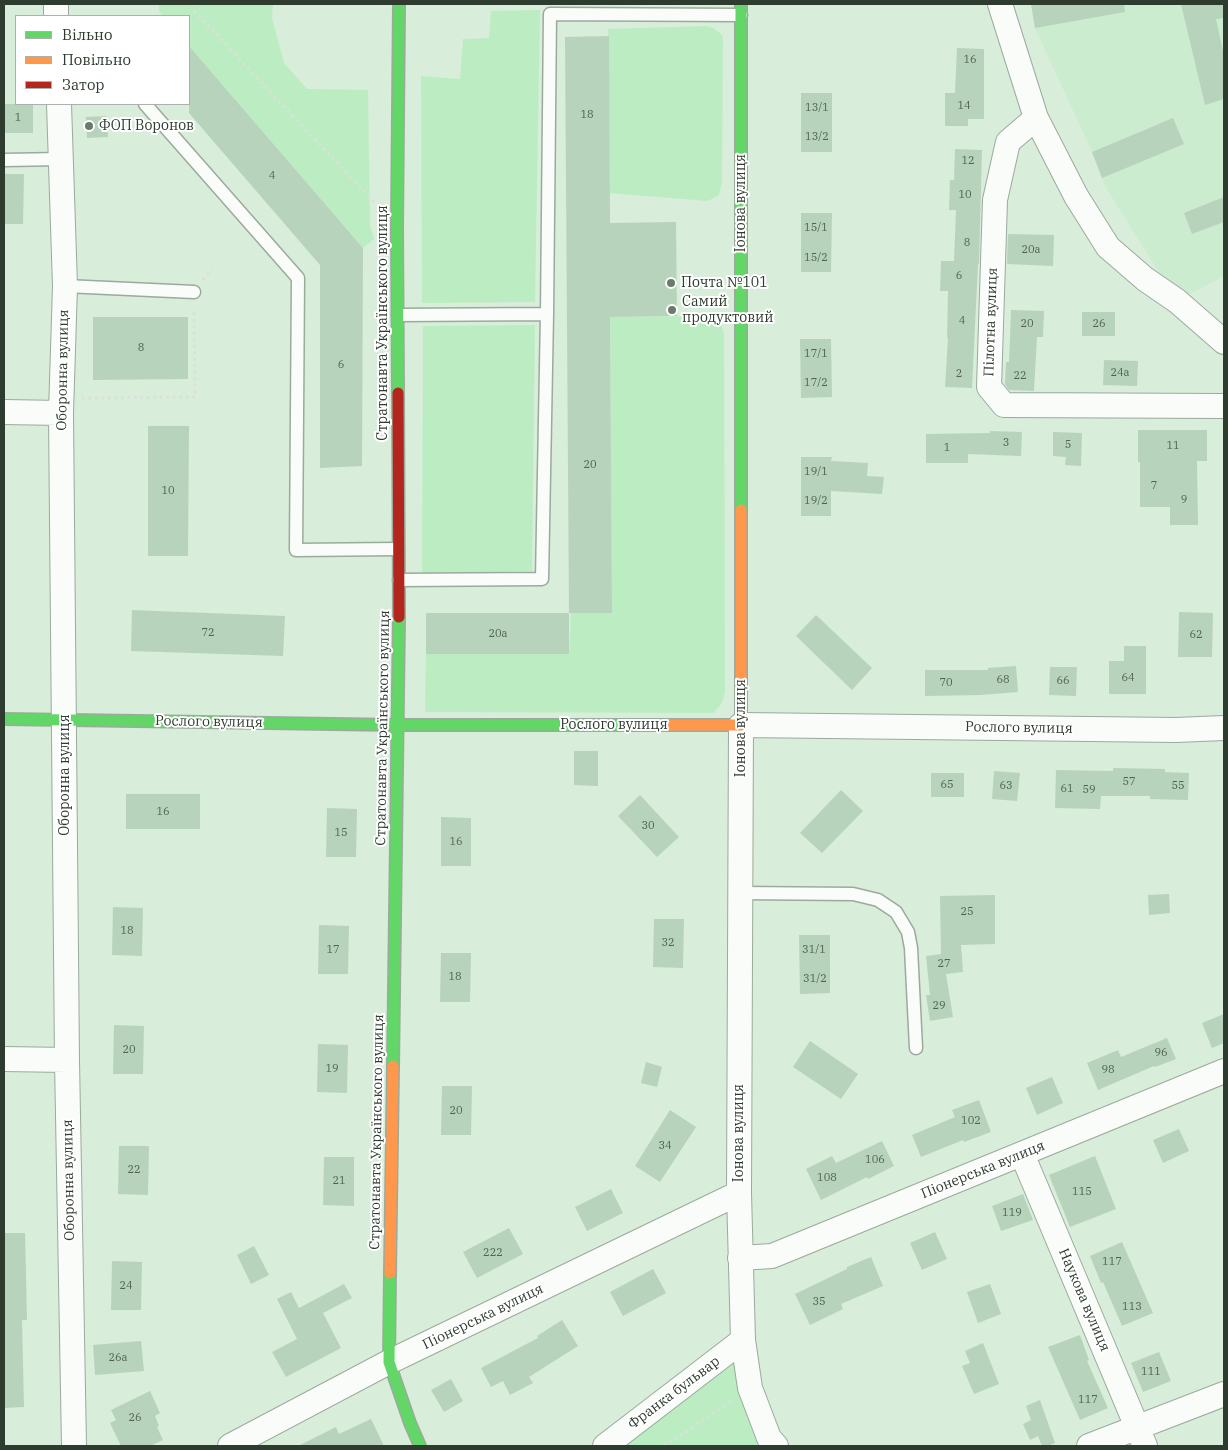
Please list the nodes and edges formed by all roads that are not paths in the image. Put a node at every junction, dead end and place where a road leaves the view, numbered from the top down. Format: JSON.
{"nodes":[{"id":1,"x":57,"y":4,"type":"edge"},
{"id":2,"x":400,"y":4,"type":"edge"},
{"id":3,"x":1000,"y":4,"type":"edge"},
{"id":4,"x":741,"y":10,"type":"edge"},
{"id":5,"x":68,"y":15,"type":"edge"},
{"id":6,"x":60,"y":105,"type":"edge"},
{"id":7,"x":146,"y":105,"type":"edge"},
{"id":8,"x":1036,"y":118,"type":"junction"},
{"id":9,"x":62,"y":159,"type":"junction"},
{"id":10,"x":4,"y":160,"type":"edge"},
{"id":11,"x":65,"y":286,"type":"junction"},
{"id":12,"x":194,"y":292,"type":"road end"},
{"id":13,"x":547,"y":314,"type":"junction"},
{"id":14,"x":398,"y":315,"type":"junction"},
{"id":15,"x":1224,"y":342,"type":"edge"},
{"id":16,"x":62,"y":406,"type":"junction"},
{"id":17,"x":1224,"y":406,"type":"edge"},
{"id":18,"x":4,"y":412,"type":"edge"},
{"id":19,"x":398,"y":549,"type":"junction"},
{"id":20,"x":399,"y":580,"type":"junction"},
{"id":21,"x":4,"y":719,"type":"edge"},
{"id":22,"x":64,"y":720,"type":"junction"},
{"id":23,"x":398,"y":725,"type":"junction"},
{"id":24,"x":741,"y":725,"type":"junction"},
{"id":25,"x":1224,"y":728,"type":"edge"},
{"id":26,"x":740,"y":893,"type":"junction"},
{"id":27,"x":916,"y":1048,"type":"dead end"},
{"id":28,"x":4,"y":1060,"type":"edge"},
{"id":29,"x":67,"y":1060,"type":"junction"},
{"id":30,"x":1224,"y":1071,"type":"edge"},
{"id":31,"x":1022,"y":1154,"type":"junction"},
{"id":32,"x":739,"y":1193,"type":"junction"},
{"id":33,"x":740,"y":1258,"type":"junction"},
{"id":34,"x":743,"y":1340,"type":"junction"},
{"id":35,"x":389,"y":1362,"type":"junction"},
{"id":36,"x":1224,"y":1394,"type":"edge"},
{"id":37,"x":1142,"y":1437,"type":"edge"},
{"id":38,"x":768,"y":1444,"type":"edge"},
{"id":39,"x":74,"y":1446,"type":"edge"},
{"id":40,"x":230,"y":1446,"type":"edge"},
{"id":41,"x":420,"y":1446,"type":"edge"},
{"id":42,"x":605,"y":1446,"type":"edge"},
{"id":43,"x":1089,"y":1446,"type":"edge"}],
"edges":[{"from":1,"to":5,"type":"lane"},
{"from":2,"to":14,"type":"street","name":"Стратонавта Українського вулиця"},
{"from":3,"to":8,"type":"street"},
{"from":4,"to":13,"type":"lane"},
{"from":4,"to":24,"type":"street","name":"Іонова вулиця"},
{"from":6,"to":9,"type":"street","name":"Оборонна вулиця"},
{"from":7,"to":19,"type":"lane"},
{"from":8,"to":15,"type":"street"},
{"from":8,"to":17,"type":"street","name":"Пілотна вулиця"},
{"from":9,"to":10,"type":"lane"},
{"from":9,"to":11,"type":"street","name":"Оборонна вулиця"},
{"from":11,"to":12,"type":"lane"},
{"from":11,"to":16,"type":"street","name":"Оборонна вулиця"},
{"from":13,"to":14,"type":"lane"},
{"from":13,"to":20,"type":"lane"},
{"from":14,"to":19,"type":"street","name":"Стратонавта Українського вулиця"},
{"from":16,"to":18,"type":"street"},
{"from":16,"to":22,"type":"street","name":"Оборонна вулиця"},
{"from":19,"to":20,"type":"street","name":"Стратонавта Українського вулиця"},
{"from":20,"to":23,"type":"street","name":"Стратонавта Українського вулиця"},
{"from":21,"to":22,"type":"street","name":"Рослого вулиця"},
{"from":22,"to":23,"type":"street","name":"Рослого вулиця"},
{"from":22,"to":29,"type":"street","name":"Оборонна вулиця"},
{"from":23,"to":24,"type":"street","name":"Рослого вулиця"},
{"from":23,"to":35,"type":"street","name":"Стратонавта Українського вулиця"},
{"from":24,"to":25,"type":"street","name":"Рослого вулиця"},
{"from":24,"to":26,"type":"street","name":"Іонова вулиця"},
{"from":26,"to":27,"type":"lane"},
{"from":26,"to":32,"type":"street","name":"Іонова вулиця"},
{"from":28,"to":29,"type":"street"},
{"from":29,"to":39,"type":"street","name":"Оборонна вулиця"},
{"from":30,"to":31,"type":"street","name":"Піонерська вулиця"},
{"from":31,"to":33,"type":"street","name":"Піонерська вулиця"},
{"from":31,"to":37,"type":"street","name":"Наукова вулиця"},
{"from":32,"to":33,"type":"street","name":"Іонова вулиця"},
{"from":32,"to":35,"type":"street","name":"Піонерська вулиця"},
{"from":33,"to":34,"type":"street","name":"Іонова вулиця"},
{"from":34,"to":38,"type":"street","name":"Іонова вулиця"},
{"from":34,"to":42,"type":"street","name":"Франка бульвар"},
{"from":35,"to":40,"type":"street","name":"Піонерська вулиця"},
{"from":35,"to":41,"type":"street","name":"Стратонавта Українського вулиця"},
{"from":36,"to":37,"type":"street"},
{"from":37,"to":43,"type":"street"}]}
